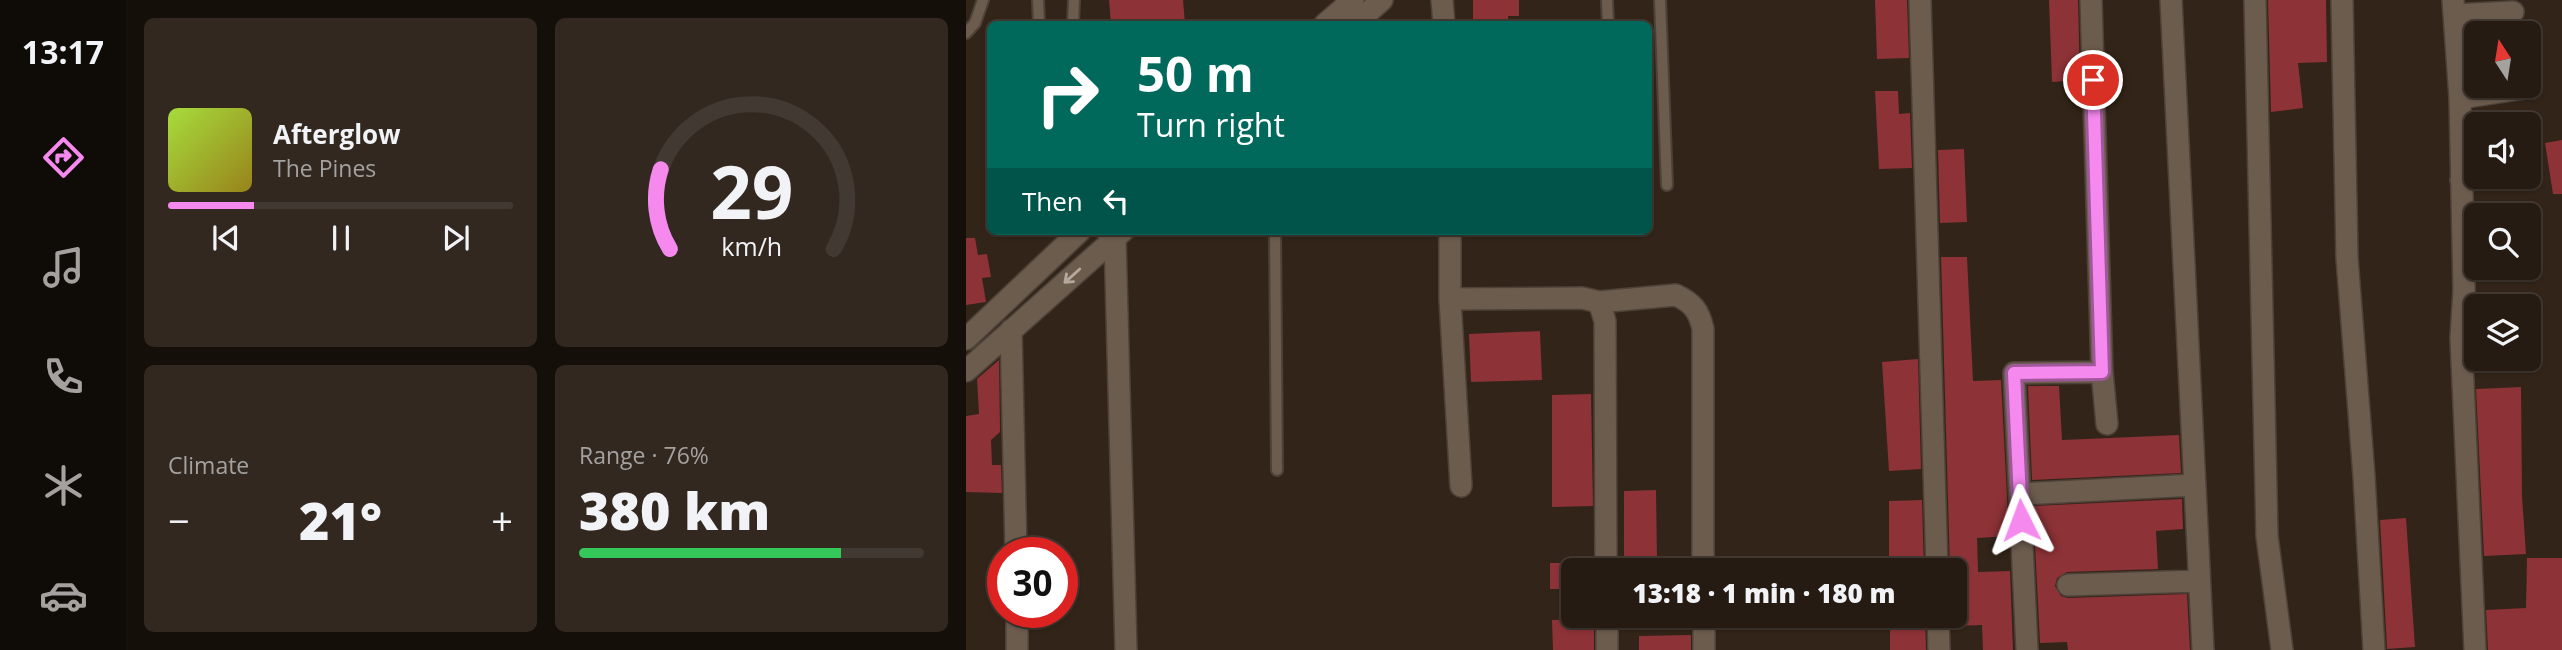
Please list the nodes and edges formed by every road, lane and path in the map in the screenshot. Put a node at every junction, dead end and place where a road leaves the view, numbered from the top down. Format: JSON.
{"nodes":[{"id":1,"x":983,"y":0,"type":"edge"},
{"id":2,"x":1038,"y":0,"type":"edge"},
{"id":3,"x":1074,"y":0,"type":"edge"},
{"id":4,"x":1353,"y":0,"type":"edge"},
{"id":5,"x":1382,"y":0,"type":"edge"},
{"id":6,"x":1442,"y":0,"type":"edge"},
{"id":7,"x":1607,"y":0,"type":"edge"},
{"id":8,"x":1660,"y":0,"type":"edge"},
{"id":9,"x":1920,"y":0,"type":"edge"},
{"id":10,"x":2091,"y":0,"type":"edge"},
{"id":11,"x":2171,"y":0,"type":"edge"},
{"id":12,"x":2178,"y":0,"type":"edge"},
{"id":13,"x":2255,"y":0,"type":"edge"},
{"id":14,"x":2342,"y":0,"type":"edge"},
{"id":15,"x":2453,"y":7,"type":"edge"},
{"id":16,"x":2513,"y":12,"type":"dead end"},
{"id":17,"x":1039,"y":21,"type":"edge"},
{"id":18,"x":1073,"y":21,"type":"edge"},
{"id":19,"x":1328,"y":21,"type":"edge"},
{"id":20,"x":1358,"y":21,"type":"edge"},
{"id":21,"x":1444,"y":21,"type":"edge"},
{"id":22,"x":1608,"y":21,"type":"edge"},
{"id":23,"x":966,"y":33,"type":"edge"},
{"id":24,"x":2464,"y":97,"type":"edge"},
{"id":25,"x":2460,"y":98,"type":"junction"},
{"id":26,"x":2461,"y":180,"type":"junction"},
{"id":27,"x":2464,"y":180,"type":"edge"},
{"id":28,"x":1667,"y":186,"type":"dead end"},
{"id":29,"x":1074,"y":235,"type":"edge"},
{"id":30,"x":1113,"y":235,"type":"edge"},
{"id":31,"x":1115,"y":235,"type":"edge"},
{"id":32,"x":1275,"y":235,"type":"edge"},
{"id":33,"x":1450,"y":235,"type":"edge"},
{"id":34,"x":2465,"y":294,"type":"edge"},
{"id":35,"x":1450,"y":299,"type":"junction"},
{"id":36,"x":1599,"y":302,"type":"junction"},
{"id":37,"x":1011,"y":330,"type":"junction"},
{"id":38,"x":966,"y":339,"type":"edge"},
{"id":39,"x":966,"y":371,"type":"edge"},
{"id":40,"x":2470,"y":371,"type":"edge"},
{"id":41,"x":2102,"y":372,"type":"junction"},
{"id":42,"x":2107,"y":424,"type":"dead end"},
{"id":43,"x":1277,"y":470,"type":"dead end"},
{"id":44,"x":2195,"y":485,"type":"junction"},
{"id":45,"x":1461,"y":486,"type":"dead end"},
{"id":46,"x":2020,"y":494,"type":"junction"},
{"id":47,"x":1016,"y":537,"type":"edge"},
{"id":48,"x":1606,"y":558,"type":"edge"},
{"id":49,"x":1703,"y":558,"type":"edge"},
{"id":50,"x":1937,"y":558,"type":"edge"},
{"id":51,"x":2199,"y":581,"type":"junction"},
{"id":52,"x":2068,"y":585,"type":"dead end"},
{"id":53,"x":1017,"y":628,"type":"edge"},
{"id":54,"x":1607,"y":628,"type":"edge"},
{"id":55,"x":1703,"y":628,"type":"edge"},
{"id":56,"x":1938,"y":628,"type":"edge"},
{"id":57,"x":1017,"y":650,"type":"edge"},
{"id":58,"x":1126,"y":650,"type":"edge"},
{"id":59,"x":1607,"y":650,"type":"edge"},
{"id":60,"x":1704,"y":650,"type":"edge"},
{"id":61,"x":1939,"y":650,"type":"edge"},
{"id":62,"x":2027,"y":650,"type":"edge"},
{"id":63,"x":2203,"y":650,"type":"edge"},
{"id":64,"x":2282,"y":650,"type":"edge"},
{"id":65,"x":2374,"y":650,"type":"edge"},
{"id":66,"x":2475,"y":650,"type":"edge"}],
"edges":[{"from":1,"to":23,"type":"lane"},
{"from":2,"to":17,"type":"lane"},
{"from":3,"to":18,"type":"lane"},
{"from":4,"to":19,"type":"street"},
{"from":5,"to":20,"type":"street"},
{"from":6,"to":21,"type":"street"},
{"from":7,"to":22,"type":"lane"},
{"from":8,"to":28,"type":"lane"},
{"from":9,"to":50,"type":"street"},
{"from":10,"to":41,"type":"street"},
{"from":11,"to":12,"type":"street"},
{"from":11,"to":44,"type":"street"},
{"from":13,"to":64,"type":"street"},
{"from":14,"to":65,"type":"street"},
{"from":15,"to":16,"type":"street"},
{"from":15,"to":25,"type":"street"},
{"from":24,"to":25,"type":"street"},
{"from":25,"to":26,"type":"street"},
{"from":26,"to":27,"type":"street"},
{"from":26,"to":34,"type":"street"},
{"from":29,"to":38,"type":"street"},
{"from":30,"to":37,"type":"street","one_way":true},
{"from":31,"to":58,"type":"street"},
{"from":32,"to":43,"type":"lane"},
{"from":33,"to":35,"type":"street"},
{"from":35,"to":36,"type":"street"},
{"from":35,"to":45,"type":"street"},
{"from":36,"to":48,"type":"street"},
{"from":36,"to":49,"type":"street"},
{"from":37,"to":39,"type":"street"},
{"from":37,"to":47,"type":"street"},
{"from":40,"to":66,"type":"street"},
{"from":41,"to":42,"type":"street"},
{"from":41,"to":46,"type":"street"},
{"from":44,"to":46,"type":"street"},
{"from":44,"to":51,"type":"street"},
{"from":46,"to":62,"type":"street"},
{"from":51,"to":52,"type":"street"},
{"from":51,"to":63,"type":"street"},
{"from":53,"to":57,"type":"street"},
{"from":54,"to":59,"type":"street"},
{"from":55,"to":60,"type":"street"},
{"from":56,"to":61,"type":"street"}]}
